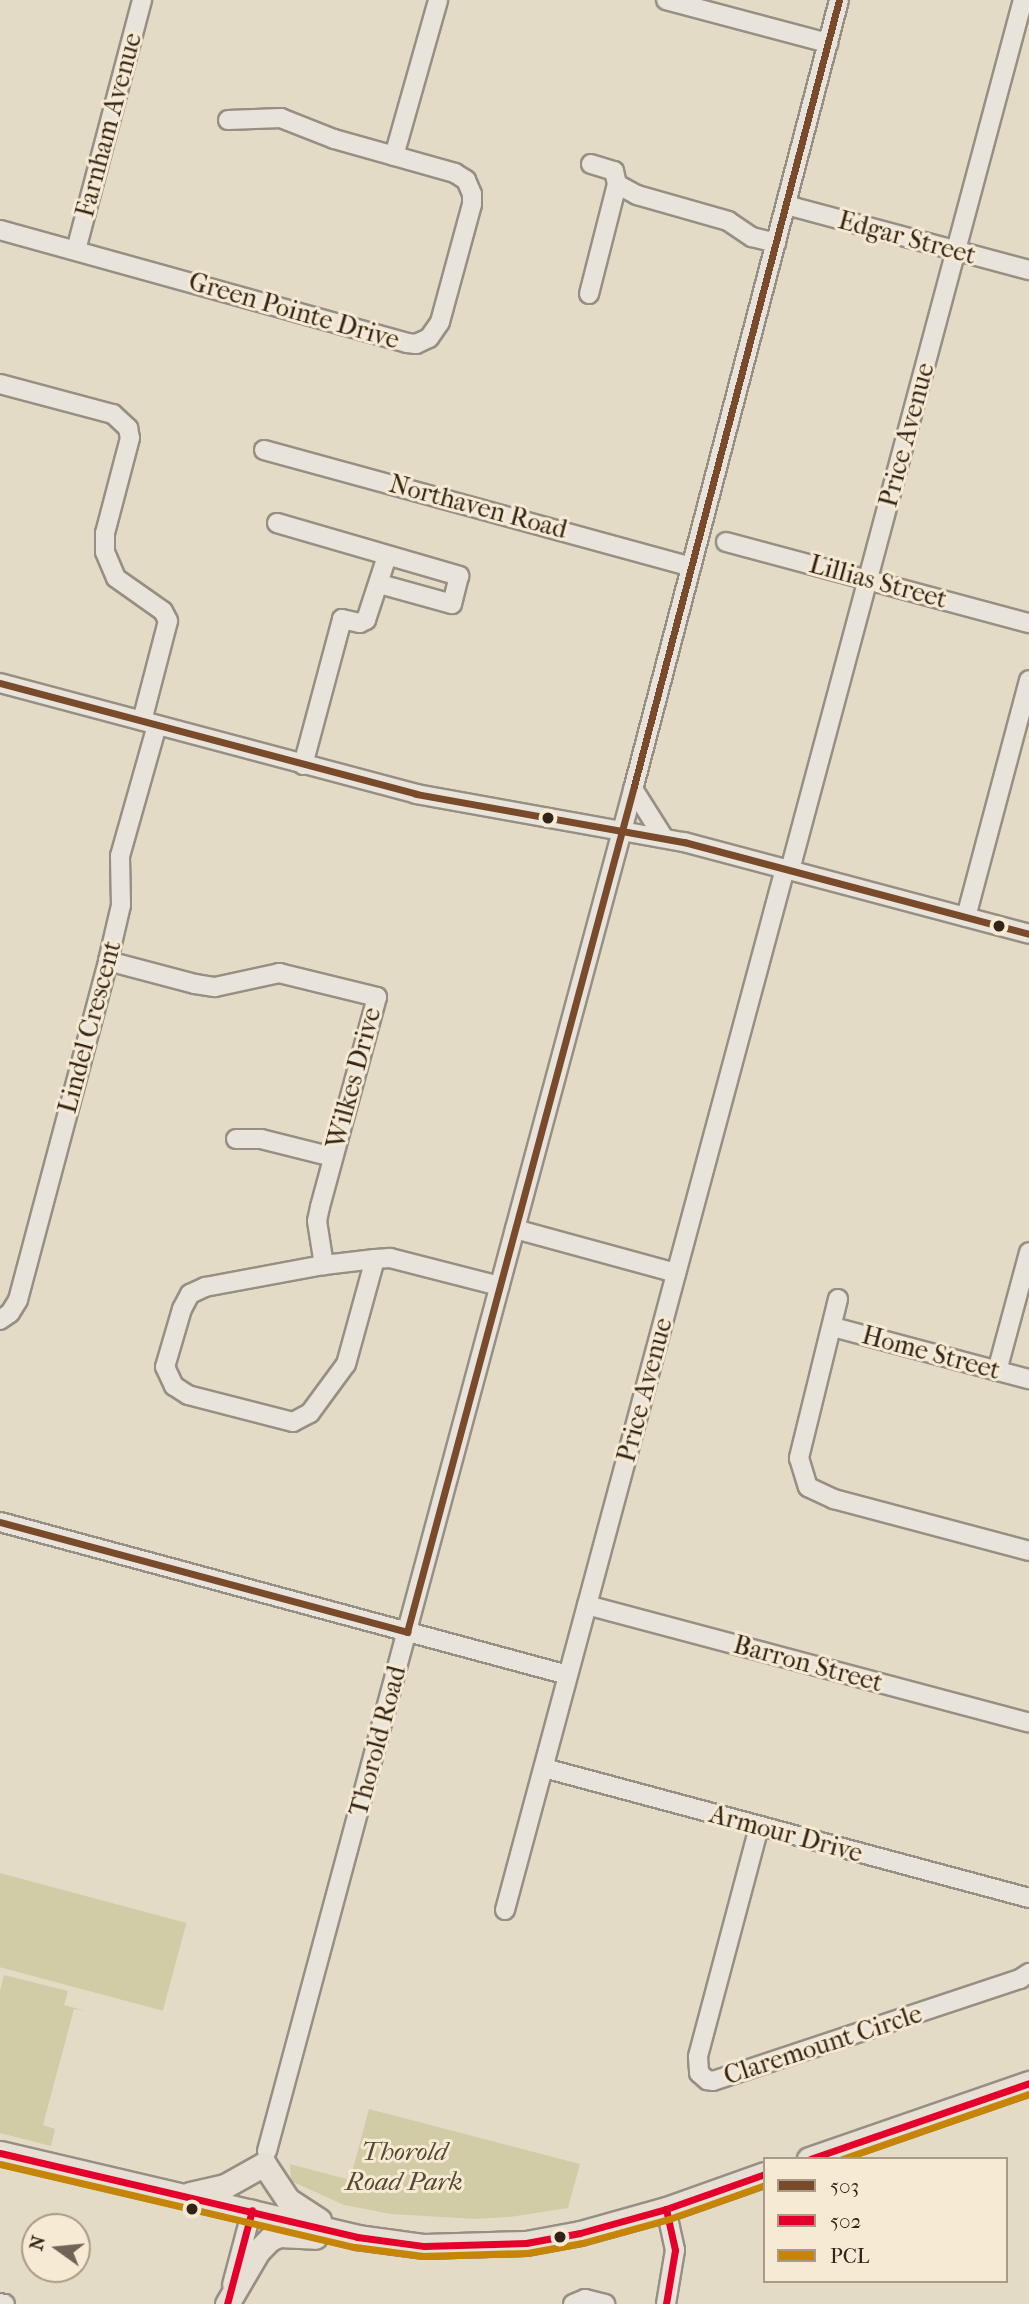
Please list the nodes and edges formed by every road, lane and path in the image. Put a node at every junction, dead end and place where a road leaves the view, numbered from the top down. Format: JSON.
{"nodes":[{"id":1,"x":142,"y":0,"type":"edge"},
{"id":2,"x":438,"y":0,"type":"edge"},
{"id":3,"x":666,"y":0,"type":"edge"},
{"id":4,"x":839,"y":0,"type":"edge"},
{"id":5,"x":1023,"y":0,"type":"edge"},
{"id":6,"x":828,"y":43,"type":"junction"},
{"id":7,"x":228,"y":120,"type":"dead end"},
{"id":8,"x":394,"y":156,"type":"junction"},
{"id":9,"x":591,"y":164,"type":"dead end"},
{"id":10,"x":617,"y":184,"type":"junction"},
{"id":11,"x":786,"y":205,"type":"junction"},
{"id":12,"x":0,"y":230,"type":"edge"},
{"id":13,"x":776,"y":243,"type":"junction"},
{"id":14,"x":76,"y":250,"type":"junction"},
{"id":15,"x":956,"y":251,"type":"junction"},
{"id":16,"x":1029,"y":270,"type":"edge"},
{"id":17,"x":589,"y":294,"type":"dead end"},
{"id":18,"x":0,"y":384,"type":"edge"},
{"id":19,"x":264,"y":450,"type":"dead end"},
{"id":20,"x":277,"y":523,"type":"dead end"},
{"id":21,"x":726,"y":542,"type":"dead end"},
{"id":22,"x":387,"y":556,"type":"junction"},
{"id":23,"x":691,"y":567,"type":"junction"},
{"id":24,"x":868,"y":579,"type":"junction"},
{"id":25,"x":380,"y":583,"type":"junction"},
{"id":26,"x":1029,"y":622,"type":"edge"},
{"id":27,"x":1029,"y":680,"type":"edge"},
{"id":28,"x":0,"y":684,"type":"edge"},
{"id":29,"x":149,"y":723,"type":"junction"},
{"id":30,"x":303,"y":765,"type":"junction"},
{"id":31,"x":634,"y":789,"type":"junction"},
{"id":32,"x":622,"y":832,"type":"junction"},
{"id":33,"x":664,"y":838,"type":"junction"},
{"id":34,"x":787,"y":870,"type":"junction"},
{"id":35,"x":966,"y":917,"type":"junction"},
{"id":36,"x":1029,"y":934,"type":"edge"},
{"id":37,"x":108,"y":961,"type":"junction"},
{"id":38,"x":236,"y":1139,"type":"dead end"},
{"id":39,"x":333,"y":1157,"type":"junction"},
{"id":40,"x":515,"y":1229,"type":"junction"},
{"id":41,"x":1029,"y":1252,"type":"edge"},
{"id":42,"x":375,"y":1259,"type":"junction"},
{"id":43,"x":324,"y":1265,"type":"junction"},
{"id":44,"x":676,"y":1273,"type":"junction"},
{"id":45,"x":499,"y":1286,"type":"junction"},
{"id":46,"x":838,"y":1298,"type":"dead end"},
{"id":47,"x":0,"y":1320,"type":"edge"},
{"id":48,"x":833,"y":1327,"type":"junction"},
{"id":49,"x":997,"y":1371,"type":"junction"},
{"id":50,"x":1029,"y":1379,"type":"edge"},
{"id":51,"x":0,"y":1522,"type":"edge"},
{"id":52,"x":1029,"y":1551,"type":"edge"},
{"id":53,"x":587,"y":1605,"type":"junction"},
{"id":54,"x":407,"y":1632,"type":"junction"},
{"id":55,"x":568,"y":1675,"type":"junction"},
{"id":56,"x":1029,"y":1723,"type":"edge"},
{"id":57,"x":544,"y":1768,"type":"junction"},
{"id":58,"x":759,"y":1827,"type":"junction"},
{"id":59,"x":1029,"y":1898,"type":"edge"},
{"id":60,"x":505,"y":1910,"type":"dead end"},
{"id":61,"x":1029,"y":1973,"type":"edge"},
{"id":62,"x":1029,"y":2083,"type":"edge"},
{"id":63,"x":0,"y":2153,"type":"edge"},
{"id":64,"x":265,"y":2157,"type":"junction"},
{"id":65,"x":815,"y":2157,"type":"edge"},
{"id":66,"x":763,"y":2175,"type":"edge"},
{"id":67,"x":184,"y":2196,"type":"junction"},
{"id":68,"x":666,"y":2209,"type":"junction"},
{"id":69,"x":252,"y":2210,"type":"junction"},
{"id":70,"x":357,"y":2237,"type":"junction"},
{"id":71,"x":579,"y":2302,"type":"edge"},
{"id":72,"x":227,"y":2304,"type":"edge"},
{"id":73,"x":605,"y":2304,"type":"edge"},
{"id":74,"x":666,"y":2304,"type":"edge"}],
"edges":[{"from":1,"to":14,"type":"street","name":"Farnham Avenue"},
{"from":2,"to":8,"type":"street"},
{"from":3,"to":6,"type":"street"},
{"from":4,"to":6,"type":"street","name":"Thorold Road"},
{"from":5,"to":15,"type":"street","name":"Price Avenue"},
{"from":6,"to":11,"type":"street","name":"Thorold Road"},
{"from":7,"to":8,"type":"street","name":"Green Pointe Drive"},
{"from":8,"to":14,"type":"street","name":"Green Pointe Drive"},
{"from":9,"to":10,"type":"street"},
{"from":10,"to":13,"type":"street"},
{"from":10,"to":17,"type":"street"},
{"from":11,"to":13,"type":"street","name":"Thorold Road"},
{"from":11,"to":15,"type":"street","name":"Edgar Street"},
{"from":12,"to":14,"type":"street","name":"Green Pointe Drive"},
{"from":13,"to":23,"type":"street","name":"Thorold Road"},
{"from":15,"to":16,"type":"street","name":"Edgar Street"},
{"from":15,"to":24,"type":"street","name":"Price Avenue"},
{"from":18,"to":29,"type":"street","name":"Lindel Crescent"},
{"from":19,"to":23,"type":"street","name":"Northaven Road"},
{"from":20,"to":22,"type":"street"},
{"from":21,"to":24,"type":"street","name":"Lillias Street"},
{"from":22,"to":25,"type":"street"},
{"from":22,"to":25,"type":"street"},
{"from":23,"to":31,"type":"street","name":"Thorold Road"},
{"from":24,"to":26,"type":"street","name":"Lillias Street"},
{"from":24,"to":34,"type":"street","name":"Price Avenue"},
{"from":25,"to":30,"type":"street"},
{"from":27,"to":35,"type":"street"},
{"from":28,"to":29,"type":"street"},
{"from":29,"to":30,"type":"street"},
{"from":29,"to":37,"type":"street","name":"Lindel Crescent"},
{"from":30,"to":32,"type":"street"},
{"from":31,"to":32,"type":"street","name":"Thorold Road"},
{"from":31,"to":33,"type":"street"},
{"from":32,"to":33,"type":"street"},
{"from":32,"to":40,"type":"street","name":"Thorold Road"},
{"from":33,"to":34,"type":"street"},
{"from":34,"to":35,"type":"street"},
{"from":34,"to":44,"type":"street","name":"Price Avenue"},
{"from":35,"to":36,"type":"street"},
{"from":37,"to":39,"type":"street","name":"Wilkes Drive"},
{"from":37,"to":47,"type":"street","name":"Lindel Crescent"},
{"from":38,"to":39,"type":"street"},
{"from":39,"to":43,"type":"street","name":"Wilkes Drive"},
{"from":40,"to":44,"type":"street"},
{"from":40,"to":45,"type":"street","name":"Thorold Road"},
{"from":41,"to":49,"type":"street"},
{"from":42,"to":43,"type":"street"},
{"from":42,"to":43,"type":"street"},
{"from":42,"to":45,"type":"street"},
{"from":44,"to":53,"type":"street","name":"Price Avenue"},
{"from":45,"to":54,"type":"street","name":"Thorold Road"},
{"from":46,"to":48,"type":"street"},
{"from":48,"to":49,"type":"street","name":"Home Street"},
{"from":48,"to":52,"type":"street"},
{"from":49,"to":50,"type":"street","name":"Home Street"},
{"from":51,"to":54,"type":"street"},
{"from":53,"to":55,"type":"street","name":"Price Avenue"},
{"from":53,"to":56,"type":"street","name":"Barron Street"},
{"from":54,"to":55,"type":"street"},
{"from":54,"to":64,"type":"street","name":"Thorold Road"},
{"from":55,"to":57,"type":"street","name":"Price Avenue"},
{"from":57,"to":58,"type":"street","name":"Armour Drive"},
{"from":57,"to":60,"type":"street","name":"Price Avenue"},
{"from":58,"to":59,"type":"street","name":"Armour Drive"},
{"from":58,"to":61,"type":"street","name":"Claremount Circle"},
{"from":62,"to":65,"type":"main road"},
{"from":63,"to":67,"type":"main road"},
{"from":64,"to":67,"type":"main road"},
{"from":64,"to":69,"type":"main road","name":"Thorold Road"},
{"from":64,"to":70,"type":"main road"},
{"from":66,"to":68,"type":"main road"},
{"from":67,"to":69,"type":"main road"},
{"from":68,"to":70,"type":"main road"},
{"from":68,"to":74,"type":"street"},
{"from":69,"to":70,"type":"main road"},
{"from":69,"to":72,"type":"street","name":"Thorold Road"},
{"from":70,"to":72,"type":"main road"},
{"from":71,"to":73,"type":"street"}]}
